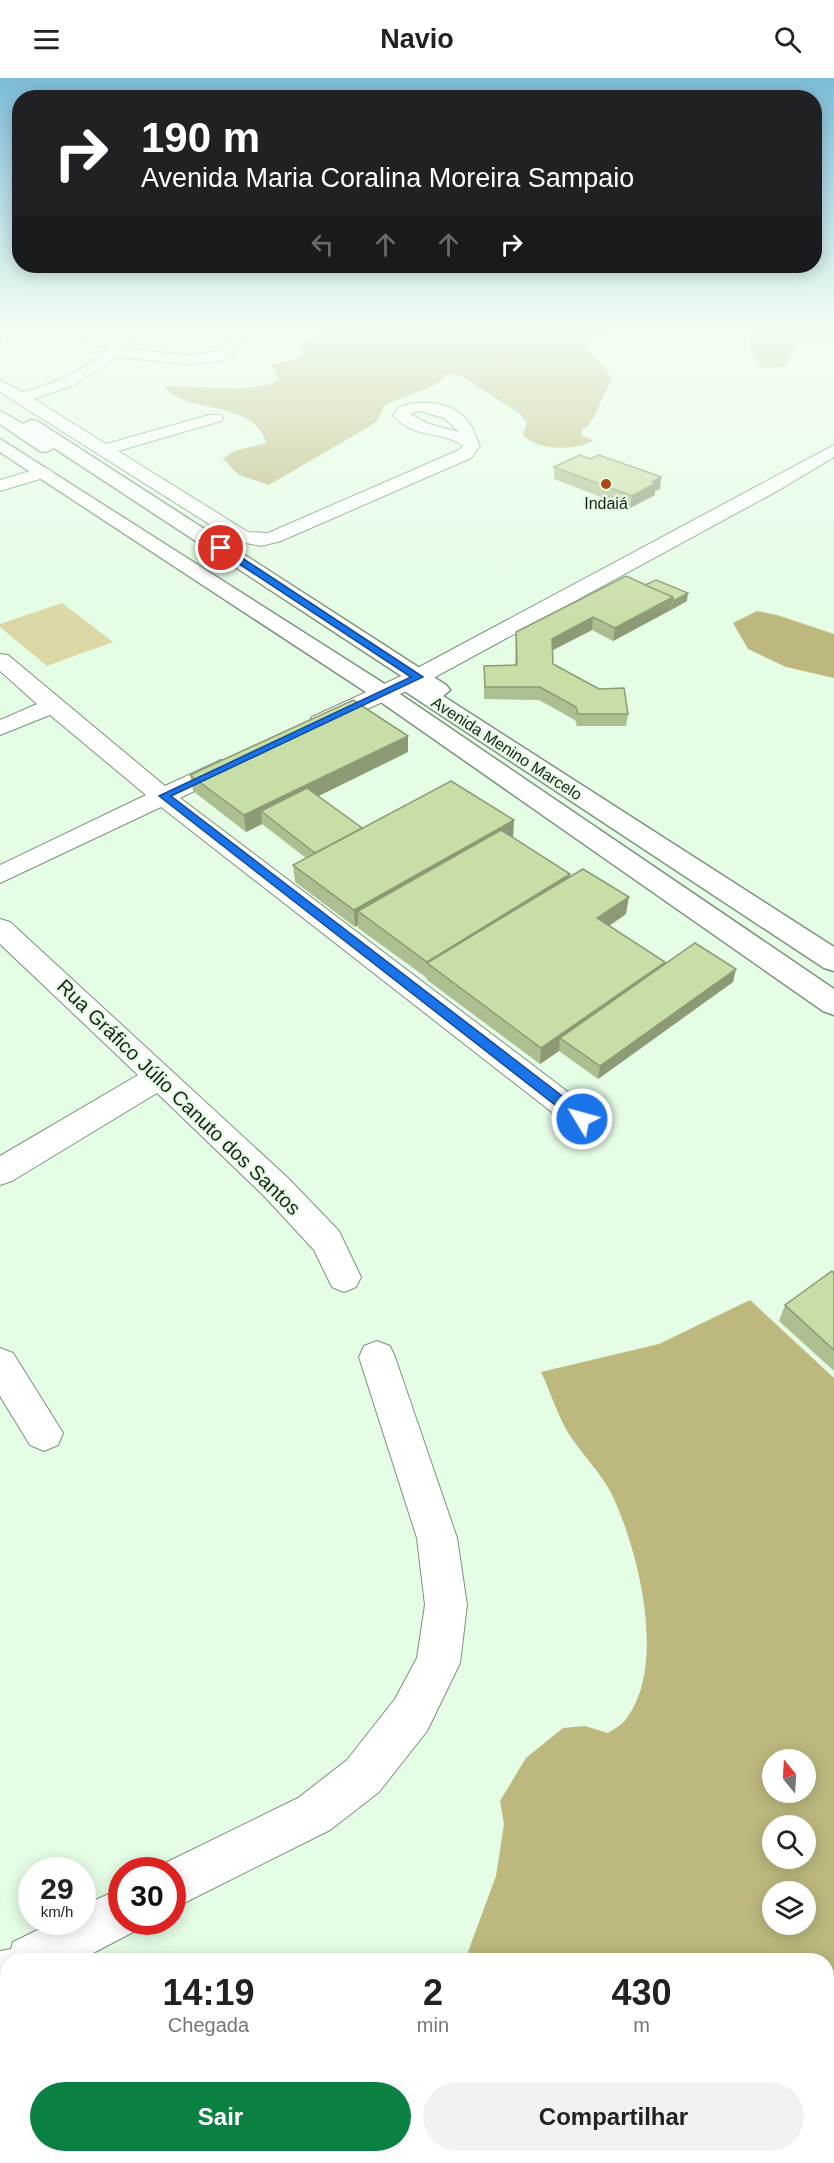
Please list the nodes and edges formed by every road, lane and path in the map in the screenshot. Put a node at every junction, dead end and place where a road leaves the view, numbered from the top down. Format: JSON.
{"nodes":[{"id":1,"x":15,"y":425,"type":"edge"},
{"id":2,"x":38,"y":425,"type":"edge"},
{"id":3,"x":55,"y":425,"type":"edge"},
{"id":4,"x":65,"y":425,"type":"edge"},
{"id":5,"x":189,"y":425,"type":"edge"},
{"id":6,"x":468,"y":439,"type":"dead end"},
{"id":7,"x":0,"y":444,"type":"edge"},
{"id":8,"x":60,"y":444,"type":"junction"},
{"id":9,"x":104,"y":450,"type":"junction"},
{"id":10,"x":834,"y":450,"type":"edge"},
{"id":11,"x":799,"y":471,"type":"junction"},
{"id":12,"x":44,"y":472,"type":"junction"},
{"id":13,"x":822,"y":476,"type":"dead end"},
{"id":14,"x":0,"y":486,"type":"edge"},
{"id":15,"x":149,"y":489,"type":"junction"},
{"id":16,"x":0,"y":660,"type":"edge"},
{"id":17,"x":412,"y":680,"type":"junction"},
{"id":18,"x":383,"y":693,"type":"junction"},
{"id":19,"x":52,"y":706,"type":"junction"},
{"id":20,"x":0,"y":728,"type":"edge"},
{"id":21,"x":301,"y":732,"type":"edge"},
{"id":22,"x":248,"y":756,"type":"edge"},
{"id":23,"x":521,"y":758,"type":"junction"},
{"id":24,"x":164,"y":796,"type":"junction"},
{"id":25,"x":560,"y":815,"type":"junction"},
{"id":26,"x":0,"y":875,"type":"edge"},
{"id":27,"x":0,"y":928,"type":"edge"},
{"id":28,"x":834,"y":942,"type":"edge"},
{"id":29,"x":834,"y":961,"type":"edge"},
{"id":30,"x":834,"y":1004,"type":"edge"},
{"id":31,"x":158,"y":1078,"type":"junction"},
{"id":32,"x":582,"y":1119,"type":"dead end"},
{"id":33,"x":0,"y":1172,"type":"edge"},
{"id":34,"x":344,"y":1277,"type":"dead end"},
{"id":35,"x":377,"y":1357,"type":"dead end"},
{"id":36,"x":0,"y":1364,"type":"edge"},
{"id":37,"x":44,"y":1433,"type":"dead end"},
{"id":38,"x":186,"y":1878,"type":"edge"},
{"id":39,"x":108,"y":1919,"type":"edge"},
{"id":40,"x":44,"y":1953,"type":"edge"}],
"edges":[{"from":1,"to":17,"type":"main road","name":"Avenida Menino Marcelo"},
{"from":2,"to":8,"type":"main road","name":"Avenida Menino Marcelo"},
{"from":3,"to":8,"type":"main road"},
{"from":4,"to":9,"type":"street","name":"Avenida Menino Marcelo"},
{"from":5,"to":9,"type":"street"},
{"from":6,"to":15,"type":"street","name":"Avenida Menino Marcelo"},
{"from":7,"to":12,"type":"main road"},
{"from":8,"to":15,"type":"main road","name":"Avenida Menino Marcelo"},
{"from":9,"to":15,"type":"street","name":"Avenida Menino Marcelo"},
{"from":10,"to":11,"type":"street"},
{"from":11,"to":13,"type":"street"},
{"from":11,"to":17,"type":"street"},
{"from":12,"to":14,"type":"street"},
{"from":12,"to":18,"type":"main road"},
{"from":15,"to":17,"type":"main road","name":"Avenida Menino Marcelo"},
{"from":16,"to":19,"type":"street"},
{"from":17,"to":18,"type":"street"},
{"from":17,"to":23,"type":"main road","name":"Avenida Menino Marcelo"},
{"from":17,"to":28,"type":"main road","name":"Avenida Menino Marcelo"},
{"from":18,"to":21,"type":"street"},
{"from":18,"to":25,"type":"main road"},
{"from":19,"to":20,"type":"street"},
{"from":19,"to":24,"type":"street"},
{"from":22,"to":24,"type":"street"},
{"from":23,"to":25,"type":"main road"},
{"from":23,"to":29,"type":"main road","name":"Avenida Menino Marcelo"},
{"from":24,"to":26,"type":"street"},
{"from":24,"to":32,"type":"street"},
{"from":25,"to":30,"type":"main road"},
{"from":27,"to":31,"type":"street","name":"Rua Gráfico Júlio Canuto dos Santos"},
{"from":31,"to":33,"type":"street"},
{"from":31,"to":34,"type":"street","name":"Rua Gráfico Júlio Canuto dos Santos"},
{"from":35,"to":38,"type":"street"},
{"from":36,"to":37,"type":"street"},
{"from":39,"to":40,"type":"street"}]}
